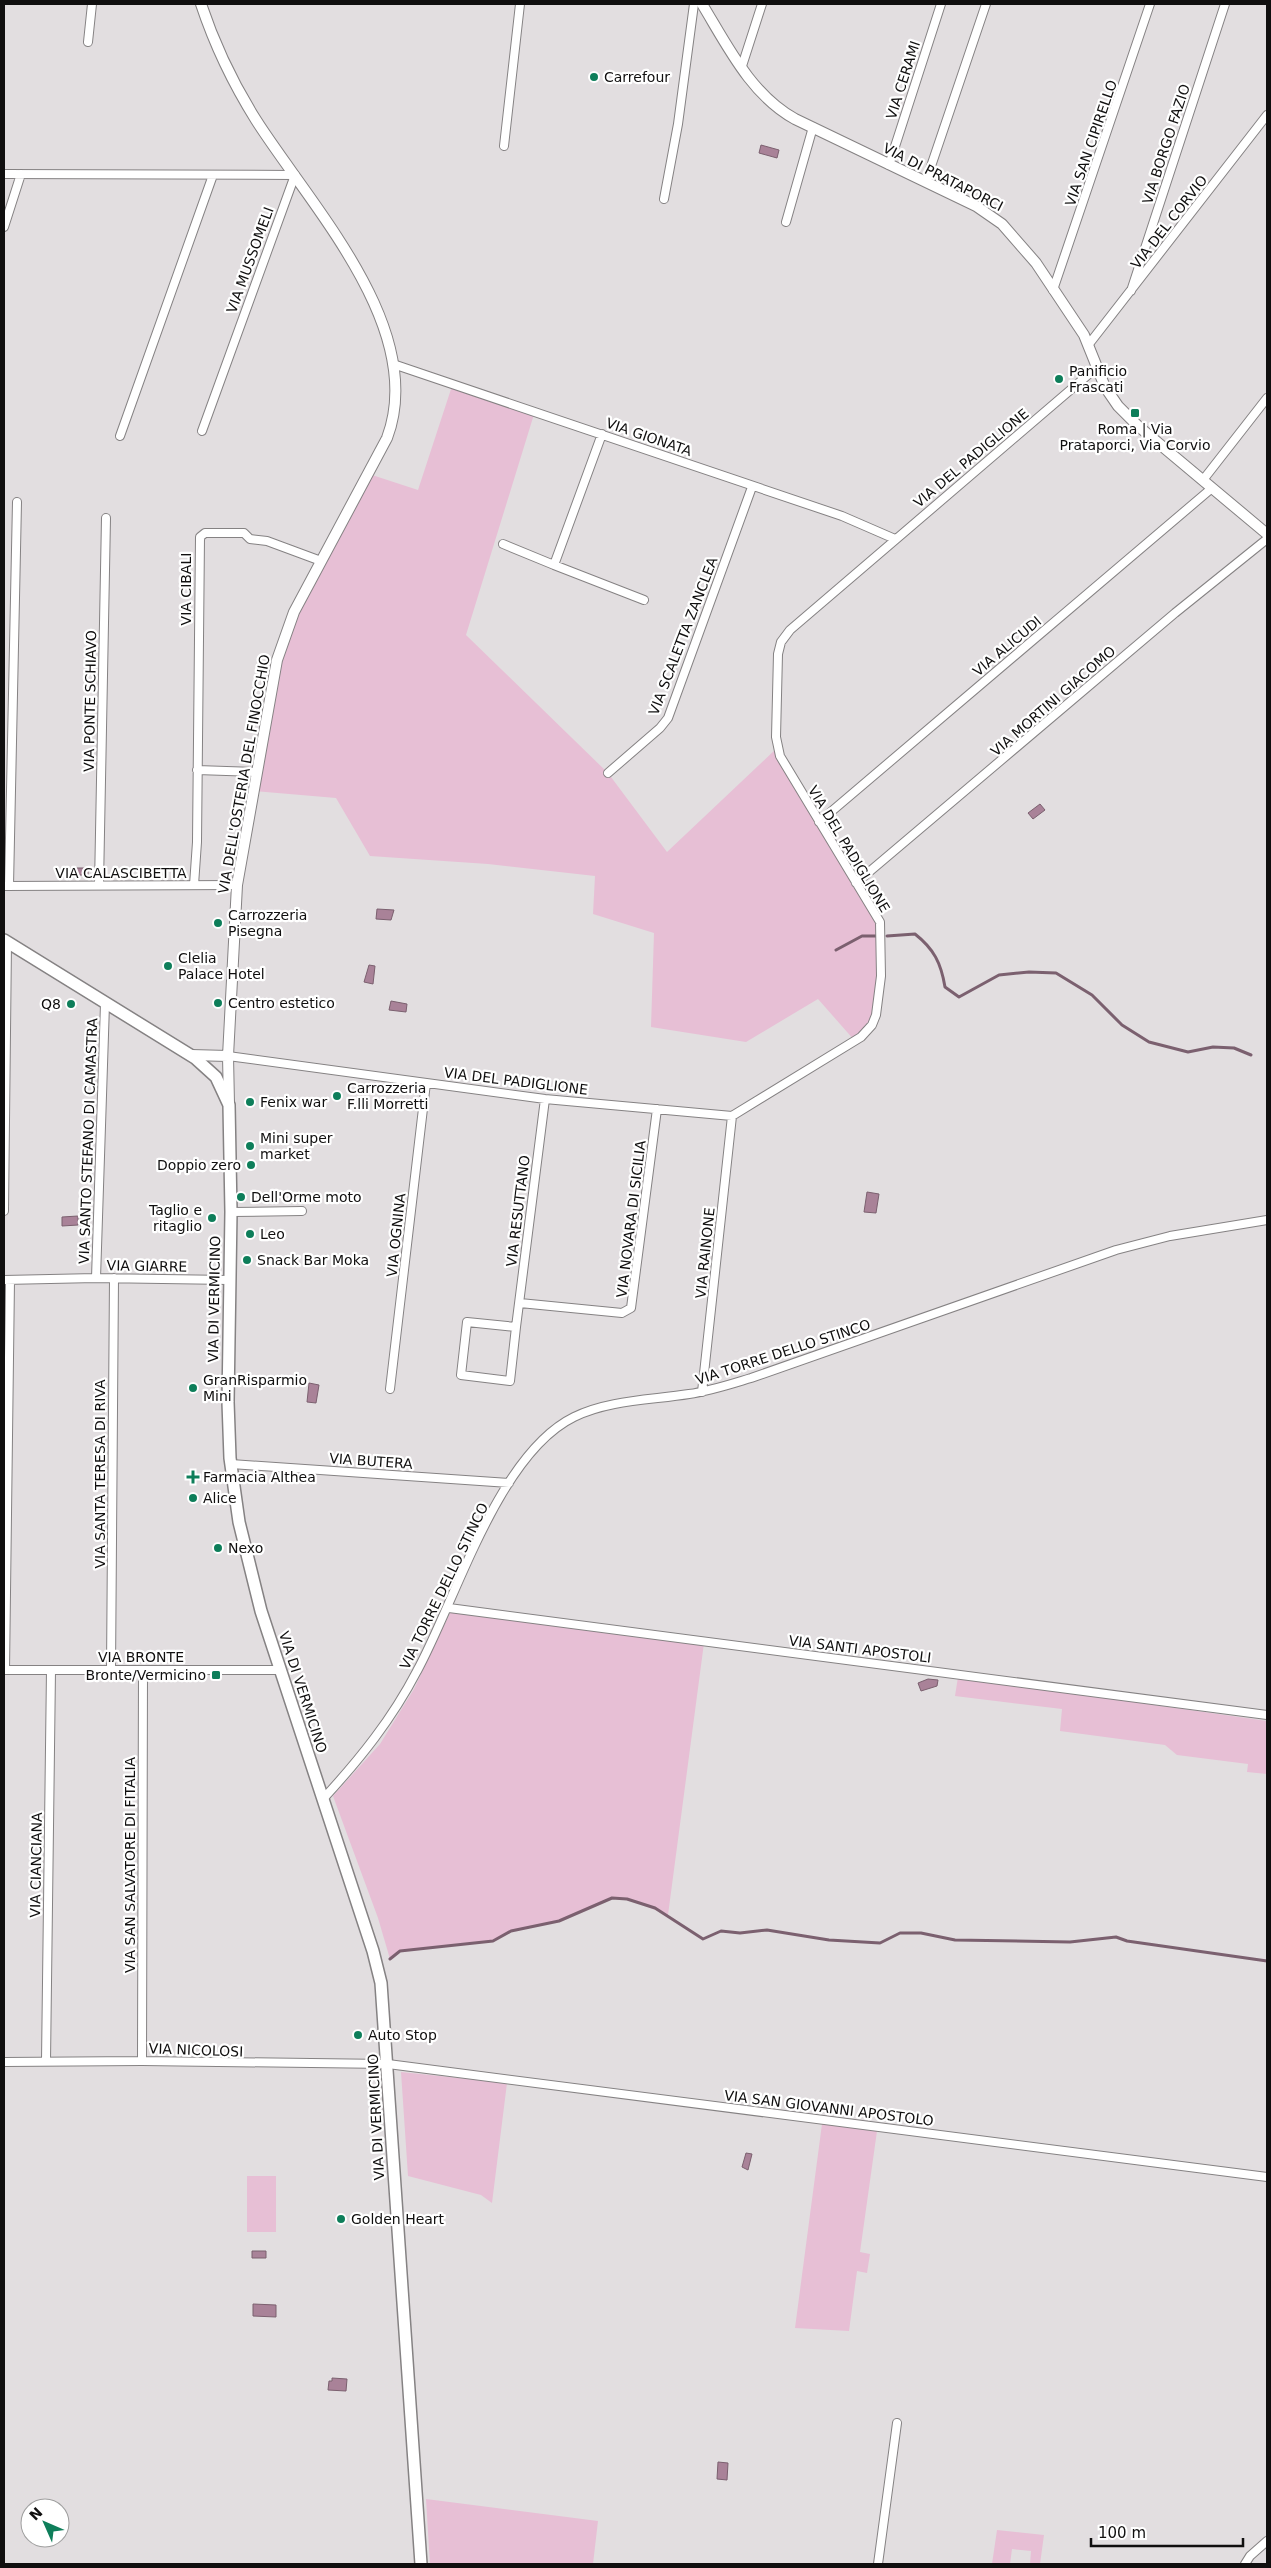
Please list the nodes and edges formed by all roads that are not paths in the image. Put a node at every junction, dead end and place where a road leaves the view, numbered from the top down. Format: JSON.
{"nodes":[{"id":1,"x":92,"y":4,"type":"edge"},
{"id":2,"x":201,"y":4,"type":"edge"},
{"id":3,"x":520,"y":4,"type":"edge"},
{"id":4,"x":694,"y":4,"type":"edge"},
{"id":5,"x":702,"y":4,"type":"edge"},
{"id":6,"x":762,"y":4,"type":"edge"},
{"id":7,"x":941,"y":4,"type":"edge"},
{"id":8,"x":986,"y":4,"type":"edge"},
{"id":9,"x":1150,"y":4,"type":"edge"},
{"id":10,"x":1225,"y":4,"type":"edge"},
{"id":11,"x":88,"y":42,"type":"dead end"},
{"id":12,"x":742,"y":66,"type":"junction"},
{"id":13,"x":1267,"y":115,"type":"edge"},
{"id":14,"x":813,"y":127,"type":"junction"},
{"id":15,"x":504,"y":146,"type":"dead end"},
{"id":16,"x":889,"y":165,"type":"junction"},
{"id":17,"x":4,"y":174,"type":"edge"},
{"id":18,"x":21,"y":174,"type":"junction"},
{"id":19,"x":213,"y":174,"type":"junction"},
{"id":20,"x":295,"y":175,"type":"junction"},
{"id":21,"x":926,"y":181,"type":"junction"},
{"id":22,"x":664,"y":199,"type":"dead end"},
{"id":23,"x":786,"y":222,"type":"dead end"},
{"id":24,"x":4,"y":227,"type":"edge"},
{"id":25,"x":1053,"y":290,"type":"junction"},
{"id":26,"x":1131,"y":292,"type":"junction"},
{"id":27,"x":1089,"y":344,"type":"junction"},
{"id":28,"x":393,"y":364,"type":"junction"},
{"id":29,"x":1096,"y":368,"type":"junction"},
{"id":30,"x":1267,"y":398,"type":"edge"},
{"id":31,"x":202,"y":431,"type":"dead end"},
{"id":32,"x":602,"y":434,"type":"junction"},
{"id":33,"x":120,"y":436,"type":"dead end"},
{"id":34,"x":1202,"y":480,"type":"junction"},
{"id":35,"x":752,"y":487,"type":"junction"},
{"id":36,"x":1212,"y":488,"type":"junction"},
{"id":37,"x":17,"y":502,"type":"dead end"},
{"id":38,"x":106,"y":518,"type":"dead end"},
{"id":39,"x":1266,"y":532,"type":"edge"},
{"id":40,"x":895,"y":539,"type":"junction"},
{"id":41,"x":503,"y":544,"type":"dead end"},
{"id":42,"x":321,"y":561,"type":"junction"},
{"id":43,"x":554,"y":565,"type":"junction"},
{"id":44,"x":644,"y":600,"type":"dead end"},
{"id":45,"x":198,"y":770,"type":"junction"},
{"id":46,"x":257,"y":772,"type":"junction"},
{"id":47,"x":608,"y":773,"type":"dead end"},
{"id":48,"x":819,"y":822,"type":"junction"},
{"id":49,"x":856,"y":883,"type":"junction"},
{"id":50,"x":99,"y":885,"type":"junction"},
{"id":51,"x":194,"y":885,"type":"junction"},
{"id":52,"x":6,"y":886,"type":"edge"},
{"id":53,"x":237,"y":886,"type":"junction"},
{"id":54,"x":5,"y":941,"type":"edge"},
{"id":55,"x":105,"y":1004,"type":"junction"},
{"id":56,"x":190,"y":1054,"type":"junction"},
{"id":57,"x":228,"y":1056,"type":"junction"},
{"id":58,"x":213,"y":1073,"type":"junction"},
{"id":59,"x":426,"y":1083,"type":"junction"},
{"id":60,"x":545,"y":1099,"type":"junction"},
{"id":61,"x":229,"y":1105,"type":"junction"},
{"id":62,"x":657,"y":1109,"type":"junction"},
{"id":63,"x":732,"y":1116,"type":"junction"},
{"id":64,"x":4,"y":1211,"type":"edge"},
{"id":65,"x":302,"y":1211,"type":"dead end"},
{"id":66,"x":230,"y":1212,"type":"junction"},
{"id":67,"x":1267,"y":1220,"type":"edge"},
{"id":68,"x":96,"y":1278,"type":"junction"},
{"id":69,"x":114,"y":1278,"type":"junction"},
{"id":70,"x":7,"y":1280,"type":"edge"},
{"id":71,"x":229,"y":1280,"type":"junction"},
{"id":72,"x":520,"y":1303,"type":"junction"},
{"id":73,"x":516,"y":1327,"type":"junction"},
{"id":74,"x":390,"y":1389,"type":"dead end"},
{"id":75,"x":702,"y":1392,"type":"junction"},
{"id":76,"x":231,"y":1464,"type":"junction"},
{"id":77,"x":509,"y":1483,"type":"junction"},
{"id":78,"x":449,"y":1608,"type":"junction"},
{"id":79,"x":4,"y":1670,"type":"edge"},
{"id":80,"x":51,"y":1670,"type":"junction"},
{"id":81,"x":111,"y":1670,"type":"junction"},
{"id":82,"x":143,"y":1670,"type":"junction"},
{"id":83,"x":279,"y":1670,"type":"junction"},
{"id":84,"x":1267,"y":1715,"type":"edge"},
{"id":85,"x":323,"y":1799,"type":"junction"},
{"id":86,"x":46,"y":2061,"type":"junction"},
{"id":87,"x":142,"y":2061,"type":"junction"},
{"id":88,"x":4,"y":2062,"type":"edge"},
{"id":89,"x":388,"y":2064,"type":"junction"},
{"id":90,"x":1267,"y":2177,"type":"edge"},
{"id":91,"x":897,"y":2423,"type":"dead end"},
{"id":92,"x":1267,"y":2541,"type":"edge"},
{"id":93,"x":421,"y":2564,"type":"edge"},
{"id":94,"x":878,"y":2564,"type":"edge"},
{"id":95,"x":1245,"y":2564,"type":"edge"}],
"edges":[{"from":1,"to":11,"type":"street"},
{"from":2,"to":20,"type":"street","name":"VIA DELL'OSTERIA DEL FINOCCHIO"},
{"from":3,"to":15,"type":"street"},
{"from":4,"to":22,"type":"street"},
{"from":5,"to":12,"type":"street","name":"VIA DI PRATAPORCI"},
{"from":6,"to":12,"type":"street"},
{"from":7,"to":16,"type":"street","name":"VIA CERAMI"},
{"from":8,"to":21,"type":"street"},
{"from":9,"to":25,"type":"street","name":"VIA SAN CIPIRELLO"},
{"from":10,"to":26,"type":"street","name":"VIA BORGO FAZIO"},
{"from":12,"to":14,"type":"street","name":"VIA DI PRATAPORCI"},
{"from":13,"to":26,"type":"street","name":"VIA DEL CORVIO"},
{"from":14,"to":16,"type":"street","name":"VIA DI PRATAPORCI"},
{"from":14,"to":23,"type":"street"},
{"from":16,"to":21,"type":"street","name":"VIA DI PRATAPORCI"},
{"from":17,"to":18,"type":"street"},
{"from":18,"to":19,"type":"street"},
{"from":18,"to":24,"type":"street"},
{"from":19,"to":20,"type":"street"},
{"from":19,"to":33,"type":"street"},
{"from":20,"to":28,"type":"street","name":"VIA DELL'OSTERIA DEL FINOCCHIO"},
{"from":20,"to":31,"type":"street","name":"VIA MUSSOMELI"},
{"from":21,"to":25,"type":"street","name":"VIA DI PRATAPORCI"},
{"from":25,"to":27,"type":"street","name":"VIA DI PRATAPORCI"},
{"from":26,"to":27,"type":"street","name":"VIA DEL CORVIO"},
{"from":27,"to":29,"type":"street","name":"VIA DI PRATAPORCI"},
{"from":28,"to":32,"type":"street","name":"VIA GIONATA"},
{"from":28,"to":42,"type":"street","name":"VIA DELL'OSTERIA DEL FINOCCHIO"},
{"from":29,"to":34,"type":"street","name":"VIA DI PRATAPORCI"},
{"from":29,"to":40,"type":"street","name":"VIA DEL PADIGLIONE"},
{"from":30,"to":34,"type":"street"},
{"from":32,"to":35,"type":"street","name":"VIA GIONATA"},
{"from":32,"to":43,"type":"street"},
{"from":34,"to":36,"type":"street","name":"VIA DI PRATAPORCI"},
{"from":35,"to":40,"type":"street","name":"VIA GIONATA"},
{"from":35,"to":47,"type":"street","name":"VIA SCALETTA ZANCLEA"},
{"from":36,"to":39,"type":"street","name":"VIA DI PRATAPORCI"},
{"from":36,"to":48,"type":"street","name":"VIA ALICUDI"},
{"from":37,"to":52,"type":"street"},
{"from":38,"to":50,"type":"street","name":"VIA PONTE SCHIAVO"},
{"from":39,"to":49,"type":"street","name":"VIA MORTINI GIACOMO"},
{"from":40,"to":48,"type":"street","name":"VIA DEL PADIGLIONE"},
{"from":41,"to":43,"type":"street"},
{"from":42,"to":45,"type":"street","name":"VIA CIBALI"},
{"from":42,"to":46,"type":"street","name":"VIA DELL'OSTERIA DEL FINOCCHIO"},
{"from":43,"to":44,"type":"street"},
{"from":45,"to":46,"type":"street"},
{"from":45,"to":51,"type":"street","name":"VIA CIBALI"},
{"from":46,"to":53,"type":"street","name":"VIA DELL'OSTERIA DEL FINOCCHIO"},
{"from":48,"to":49,"type":"street","name":"VIA DEL PADIGLIONE"},
{"from":49,"to":63,"type":"street","name":"VIA DEL PADIGLIONE"},
{"from":50,"to":51,"type":"street","name":"VIA CALASCIBETTA"},
{"from":50,"to":52,"type":"street","name":"VIA CALASCIBETTA"},
{"from":51,"to":53,"type":"street","name":"VIA CALASCIBETTA"},
{"from":53,"to":57,"type":"street","name":"VIA DELL'OSTERIA DEL FINOCCHIO"},
{"from":54,"to":55,"type":"main road","name":"VIA DI VERMICINO"},
{"from":54,"to":64,"type":"street"},
{"from":55,"to":56,"type":"main road","name":"VIA DI VERMICINO"},
{"from":55,"to":68,"type":"street","name":"VIA SANTO STEFANO DI CAMASTRA"},
{"from":56,"to":57,"type":"street"},
{"from":56,"to":58,"type":"main road","name":"VIA DI VERMICINO"},
{"from":57,"to":58,"type":"street"},
{"from":57,"to":59,"type":"street","name":"VIA DEL PADIGLIONE"},
{"from":57,"to":61,"type":"street","name":"VIA DELL'OSTERIA DEL FINOCCHIO"},
{"from":58,"to":61,"type":"main road","name":"VIA DI VERMICINO"},
{"from":59,"to":60,"type":"street","name":"VIA DEL PADIGLIONE"},
{"from":59,"to":74,"type":"street","name":"VIA OGNINA"},
{"from":60,"to":62,"type":"street","name":"VIA DEL PADIGLIONE"},
{"from":60,"to":72,"type":"street","name":"VIA RESUTTANO"},
{"from":61,"to":66,"type":"main road","name":"VIA DI VERMICINO"},
{"from":62,"to":63,"type":"street","name":"VIA DEL PADIGLIONE"},
{"from":62,"to":72,"type":"street","name":"VIA NOVARA DI SICILIA"},
{"from":63,"to":75,"type":"street","name":"VIA RAINONE"},
{"from":65,"to":66,"type":"street"},
{"from":66,"to":71,"type":"main road","name":"VIA DI VERMICINO"},
{"from":67,"to":75,"type":"street","name":"VIA TORRE DELLO STINCO"},
{"from":68,"to":69,"type":"street","name":"VIA GIARRE"},
{"from":68,"to":70,"type":"street","name":"VIA GIARRE"},
{"from":69,"to":71,"type":"street","name":"VIA GIARRE"},
{"from":69,"to":81,"type":"street","name":"VIA SANTA TERESA DI RIVA"},
{"from":70,"to":79,"type":"street"},
{"from":71,"to":76,"type":"main road","name":"VIA DI VERMICINO"},
{"from":72,"to":73,"type":"street","name":"VIA RESUTTANO"},
{"from":73,"to":73,"type":"street","name":"VIA RESUTTANO"},
{"from":75,"to":77,"type":"street","name":"VIA TORRE DELLO STINCO"},
{"from":76,"to":77,"type":"street","name":"VIA BUTERA"},
{"from":76,"to":83,"type":"main road","name":"VIA DI VERMICINO"},
{"from":77,"to":78,"type":"street","name":"VIA TORRE DELLO STINCO"},
{"from":78,"to":84,"type":"street","name":"VIA SANTI APOSTOLI"},
{"from":78,"to":85,"type":"street","name":"VIA TORRE DELLO STINCO"},
{"from":79,"to":80,"type":"street","name":"VIA BRONTE"},
{"from":80,"to":81,"type":"street","name":"VIA BRONTE"},
{"from":80,"to":86,"type":"street","name":"VIA CIANCIANA"},
{"from":81,"to":82,"type":"street","name":"VIA BRONTE"},
{"from":82,"to":83,"type":"street","name":"VIA BRONTE"},
{"from":82,"to":87,"type":"street","name":"VIA SAN SALVATORE DI FITALIA"},
{"from":83,"to":85,"type":"main road","name":"VIA DI VERMICINO"},
{"from":85,"to":89,"type":"main road","name":"VIA DI VERMICINO"},
{"from":86,"to":87,"type":"street","name":"VIA NICOLOSI"},
{"from":86,"to":88,"type":"street","name":"VIA NICOLOSI"},
{"from":87,"to":89,"type":"street","name":"VIA NICOLOSI"},
{"from":89,"to":90,"type":"street","name":"VIA SAN GIOVANNI APOSTOLO"},
{"from":89,"to":93,"type":"main road","name":"VIA DI VERMICINO"},
{"from":91,"to":94,"type":"street"},
{"from":92,"to":95,"type":"street"}]}
